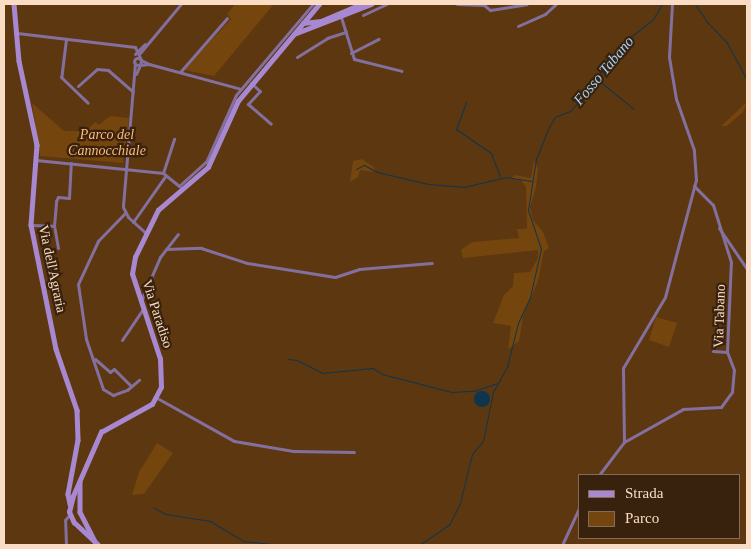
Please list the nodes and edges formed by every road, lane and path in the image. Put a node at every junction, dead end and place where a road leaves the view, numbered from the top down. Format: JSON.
{"nodes":[{"id":1,"x":14,"y":4,"type":"edge"},
{"id":2,"x":181,"y":4,"type":"edge"},
{"id":3,"x":313,"y":4,"type":"edge"},
{"id":4,"x":319,"y":4,"type":"edge"},
{"id":5,"x":361,"y":4,"type":"edge"},
{"id":6,"x":370,"y":4,"type":"edge"},
{"id":7,"x":388,"y":4,"type":"edge"},
{"id":8,"x":457,"y":4,"type":"edge"},
{"id":9,"x":527,"y":4,"type":"edge"},
{"id":10,"x":556,"y":4,"type":"edge"},
{"id":11,"x":672,"y":4,"type":"edge"},
{"id":12,"x":364,"y":15,"type":"dead end"},
{"id":13,"x":309,"y":16,"type":"junction"},
{"id":14,"x":227,"y":18,"type":"dead end"},
{"id":15,"x":341,"y":18,"type":"junction"},
{"id":16,"x":303,"y":23,"type":"junction"},
{"id":17,"x":314,"y":23,"type":"junction"},
{"id":18,"x":518,"y":26,"type":"dead end"},
{"id":19,"x":309,"y":29,"type":"junction"},
{"id":20,"x":346,"y":32,"type":"junction"},
{"id":21,"x":17,"y":33,"type":"junction"},
{"id":22,"x":293,"y":35,"type":"junction"},
{"id":23,"x":66,"y":39,"type":"junction"},
{"id":24,"x":379,"y":39,"type":"dead end"},
{"id":25,"x":147,"y":42,"type":"junction"},
{"id":26,"x":128,"y":46,"type":"junction"},
{"id":27,"x":137,"y":51,"type":"junction"},
{"id":28,"x":351,"y":53,"type":"junction"},
{"id":29,"x":297,"y":57,"type":"dead end"},
{"id":30,"x":141,"y":60,"type":"junction"},
{"id":31,"x":135,"y":61,"type":"junction"},
{"id":32,"x":149,"y":64,"type":"junction"},
{"id":33,"x":140,"y":65,"type":"junction"},
{"id":34,"x":181,"y":71,"type":"junction"},
{"id":35,"x":402,"y":71,"type":"dead end"},
{"id":36,"x":135,"y":79,"type":"junction"},
{"id":37,"x":251,"y":83,"type":"junction"},
{"id":38,"x":78,"y":86,"type":"dead end"},
{"id":39,"x":241,"y":89,"type":"junction"},
{"id":40,"x":133,"y":92,"type":"junction"},
{"id":41,"x":88,"y":103,"type":"dead end"},
{"id":42,"x":271,"y":124,"type":"dead end"},
{"id":43,"x":174,"y":139,"type":"dead end"},
{"id":44,"x":36,"y":160,"type":"junction"},
{"id":45,"x":70,"y":163,"type":"junction"},
{"id":46,"x":126,"y":168,"type":"junction"},
{"id":47,"x":164,"y":174,"type":"junction"},
{"id":48,"x":694,"y":186,"type":"junction"},
{"id":49,"x":124,"y":213,"type":"junction"},
{"id":50,"x":133,"y":222,"type":"junction"},
{"id":51,"x":31,"y":225,"type":"junction"},
{"id":52,"x":54,"y":226,"type":"junction"},
{"id":53,"x":719,"y":228,"type":"junction"},
{"id":54,"x":146,"y":233,"type":"junction"},
{"id":55,"x":178,"y":234,"type":"dead end"},
{"id":56,"x":58,"y":248,"type":"dead end"},
{"id":57,"x":166,"y":249,"type":"junction"},
{"id":58,"x":432,"y":262,"type":"dead end"},
{"id":59,"x":747,"y":269,"type":"edge"},
{"id":60,"x":727,"y":300,"type":"dead end"},
{"id":61,"x":732,"y":300,"type":"junction"},
{"id":62,"x":141,"y":302,"type":"junction"},
{"id":63,"x":143,"y":309,"type":"junction"},
{"id":64,"x":122,"y":340,"type":"dead end"},
{"id":65,"x":713,"y":351,"type":"dead end"},
{"id":66,"x":727,"y":352,"type":"junction"},
{"id":67,"x":95,"y":358,"type":"junction"},
{"id":68,"x":139,"y":380,"type":"dead end"},
{"id":69,"x":131,"y":386,"type":"junction"},
{"id":70,"x":157,"y":398,"type":"junction"},
{"id":71,"x":624,"y":442,"type":"junction"},
{"id":72,"x":354,"y":452,"type":"dead end"},
{"id":73,"x":600,"y":474,"type":"edge"},
{"id":74,"x":81,"y":478,"type":"junction"},
{"id":75,"x":70,"y":507,"type":"junction"},
{"id":76,"x":80,"y":510,"type":"junction"},
{"id":77,"x":578,"y":510,"type":"edge"},
{"id":78,"x":70,"y":515,"type":"junction"},
{"id":79,"x":66,"y":545,"type":"edge"},
{"id":80,"x":98,"y":545,"type":"edge"},
{"id":81,"x":562,"y":545,"type":"edge"}],
"edges":[{"from":1,"to":21,"type":"main road","name":"Via dell'Agraria"},
{"from":2,"to":25,"type":"street"},
{"from":3,"to":39,"type":"street"},
{"from":4,"to":13,"type":"main road","name":"Via Paradiso"},
{"from":5,"to":17,"type":"main road"},
{"from":6,"to":15,"type":"main road"},
{"from":7,"to":12,"type":"street"},
{"from":8,"to":9,"type":"street"},
{"from":10,"to":18,"type":"street"},
{"from":11,"to":48,"type":"street"},
{"from":13,"to":16,"type":"main road","name":"Via Paradiso"},
{"from":13,"to":17,"type":"main road"},
{"from":14,"to":34,"type":"street"},
{"from":15,"to":19,"type":"main road"},
{"from":15,"to":20,"type":"street"},
{"from":16,"to":17,"type":"main road"},
{"from":16,"to":19,"type":"main road"},
{"from":16,"to":22,"type":"main road","name":"Via Paradiso"},
{"from":19,"to":22,"type":"main road"},
{"from":20,"to":28,"type":"street"},
{"from":20,"to":29,"type":"street"},
{"from":21,"to":23,"type":"street"},
{"from":21,"to":44,"type":"main road","name":"Via dell'Agraria"},
{"from":22,"to":37,"type":"main road","name":"Via Paradiso"},
{"from":23,"to":26,"type":"street"},
{"from":23,"to":41,"type":"street"},
{"from":24,"to":28,"type":"street"},
{"from":25,"to":27,"type":"street"},
{"from":25,"to":27,"type":"street"},
{"from":26,"to":27,"type":"street"},
{"from":26,"to":27,"type":"street"},
{"from":27,"to":30,"type":"street"},
{"from":27,"to":31,"type":"street"},
{"from":28,"to":35,"type":"street"},
{"from":30,"to":31,"type":"street"},
{"from":30,"to":32,"type":"street"},
{"from":30,"to":33,"type":"street"},
{"from":31,"to":33,"type":"street"},
{"from":31,"to":36,"type":"street"},
{"from":32,"to":33,"type":"street"},
{"from":32,"to":34,"type":"street"},
{"from":33,"to":36,"type":"street"},
{"from":34,"to":39,"type":"street"},
{"from":36,"to":40,"type":"street"},
{"from":37,"to":42,"type":"street"},
{"from":37,"to":54,"type":"main road","name":"Via Paradiso"},
{"from":38,"to":40,"type":"street"},
{"from":39,"to":47,"type":"street"},
{"from":40,"to":46,"type":"street"},
{"from":43,"to":47,"type":"street"},
{"from":44,"to":45,"type":"street"},
{"from":44,"to":51,"type":"main road","name":"Via dell'Agraria"},
{"from":45,"to":46,"type":"street"},
{"from":45,"to":52,"type":"street"},
{"from":46,"to":47,"type":"street"},
{"from":46,"to":49,"type":"street"},
{"from":47,"to":50,"type":"street"},
{"from":48,"to":53,"type":"street","name":"Via Tabano"},
{"from":48,"to":71,"type":"street"},
{"from":49,"to":50,"type":"street"},
{"from":49,"to":67,"type":"street"},
{"from":50,"to":54,"type":"street"},
{"from":51,"to":52,"type":"street"},
{"from":51,"to":75,"type":"main road","name":"Via dell'Agraria"},
{"from":52,"to":56,"type":"street"},
{"from":53,"to":59,"type":"street"},
{"from":53,"to":61,"type":"street","name":"Via Tabano"},
{"from":54,"to":62,"type":"main road","name":"Via Paradiso"},
{"from":55,"to":57,"type":"street"},
{"from":57,"to":58,"type":"street"},
{"from":57,"to":62,"type":"street"},
{"from":60,"to":61,"type":"street"},
{"from":61,"to":66,"type":"street","name":"Via Tabano"},
{"from":62,"to":63,"type":"main road","name":"Via Paradiso"},
{"from":63,"to":64,"type":"street"},
{"from":63,"to":70,"type":"main road","name":"Via Paradiso"},
{"from":65,"to":66,"type":"street"},
{"from":66,"to":71,"type":"street","name":"Via Tabano"},
{"from":67,"to":69,"type":"street"},
{"from":67,"to":69,"type":"street"},
{"from":68,"to":69,"type":"street"},
{"from":70,"to":72,"type":"street"},
{"from":70,"to":74,"type":"main road"},
{"from":71,"to":73,"type":"street","name":"Via Tabano"},
{"from":74,"to":75,"type":"main road"},
{"from":74,"to":76,"type":"main road"},
{"from":75,"to":76,"type":"street"},
{"from":75,"to":78,"type":"main road","name":"Via dell'Agraria"},
{"from":76,"to":78,"type":"main road"},
{"from":76,"to":80,"type":"main road"},
{"from":77,"to":81,"type":"street"},
{"from":78,"to":79,"type":"street"},
{"from":78,"to":80,"type":"main road"}]}
